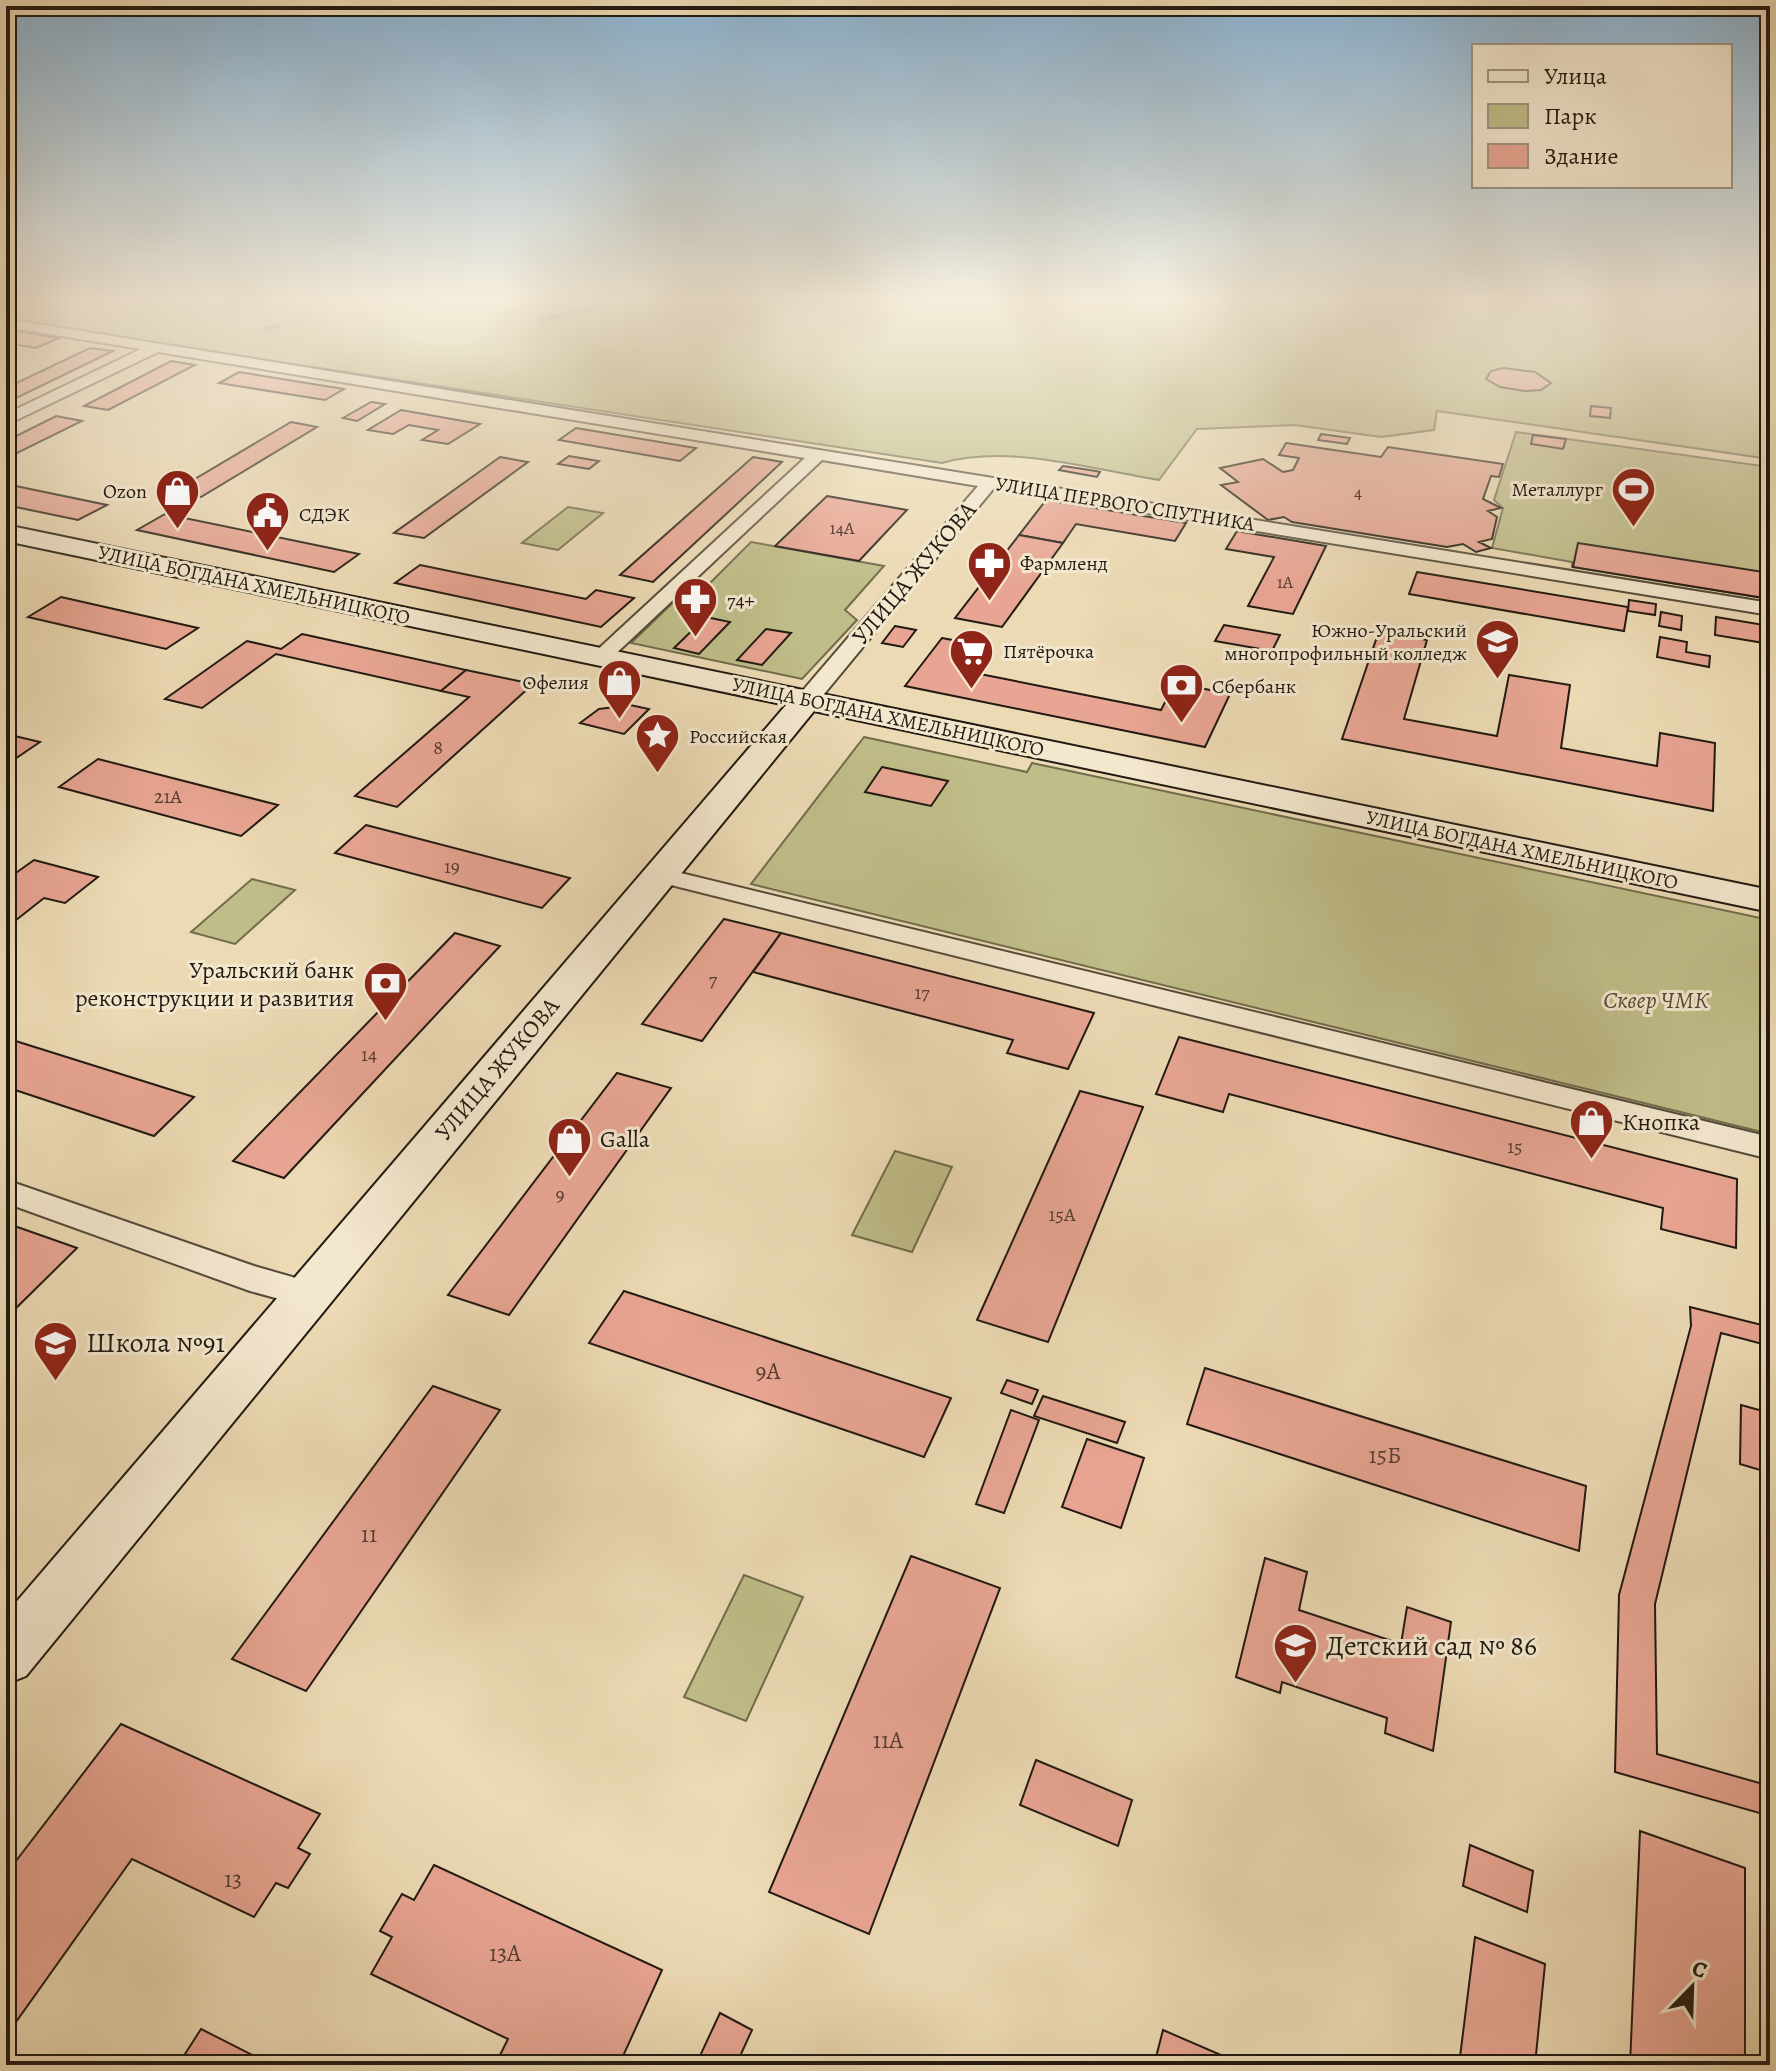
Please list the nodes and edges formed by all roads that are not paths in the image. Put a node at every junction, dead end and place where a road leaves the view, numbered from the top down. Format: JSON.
{"nodes":[{"id":1,"x":63,"y":393,"type":"edge"},
{"id":2,"x":436,"y":393,"type":"edge"},
{"id":3,"x":6,"y":420,"type":"edge"},
{"id":4,"x":818,"y":455,"type":"junction"},
{"id":5,"x":990,"y":482,"type":"junction"},
{"id":6,"x":6,"y":533,"type":"edge"},
{"id":7,"x":1770,"y":609,"type":"edge"},
{"id":8,"x":601,"y":657,"type":"junction"},
{"id":9,"x":807,"y":700,"type":"junction"},
{"id":10,"x":660,"y":875,"type":"junction"},
{"id":11,"x":1770,"y":901,"type":"edge"},
{"id":12,"x":1770,"y":1148,"type":"edge"},
{"id":13,"x":6,"y":1191,"type":"edge"},
{"id":14,"x":308,"y":1294,"type":"junction"},
{"id":15,"x":6,"y":1657,"type":"edge"}],
"edges":[{"from":1,"to":3,"type":"street"},
{"from":2,"to":4,"type":"street","name":"УЛИЦА ПЕРВОГО СПУТНИКА"},
{"from":4,"to":5,"type":"street","name":"УЛИЦА ПЕРВОГО СПУТНИКА"},
{"from":4,"to":8,"type":"street"},
{"from":5,"to":7,"type":"street","name":"УЛИЦА ПЕРВОГО СПУТНИКА"},
{"from":5,"to":9,"type":"street","name":"УЛИЦА ЖУКОВА"},
{"from":6,"to":8,"type":"main road","name":"УЛИЦА БОГДАНА ХМЕЛЬНИЦКОГО"},
{"from":8,"to":9,"type":"main road","name":"УЛИЦА БОГДАНА ХМЕЛЬНИЦКОГО"},
{"from":9,"to":10,"type":"main road","name":"УЛИЦА ЖУКОВА"},
{"from":9,"to":11,"type":"main road","name":"УЛИЦА БОГДАНА ХМЕЛЬНИЦКОГО"},
{"from":10,"to":12,"type":"street"},
{"from":10,"to":14,"type":"main road","name":"УЛИЦА ЖУКОВА"},
{"from":13,"to":14,"type":"street"},
{"from":14,"to":15,"type":"main road","name":"УЛИЦА ЖУКОВА"}]}
